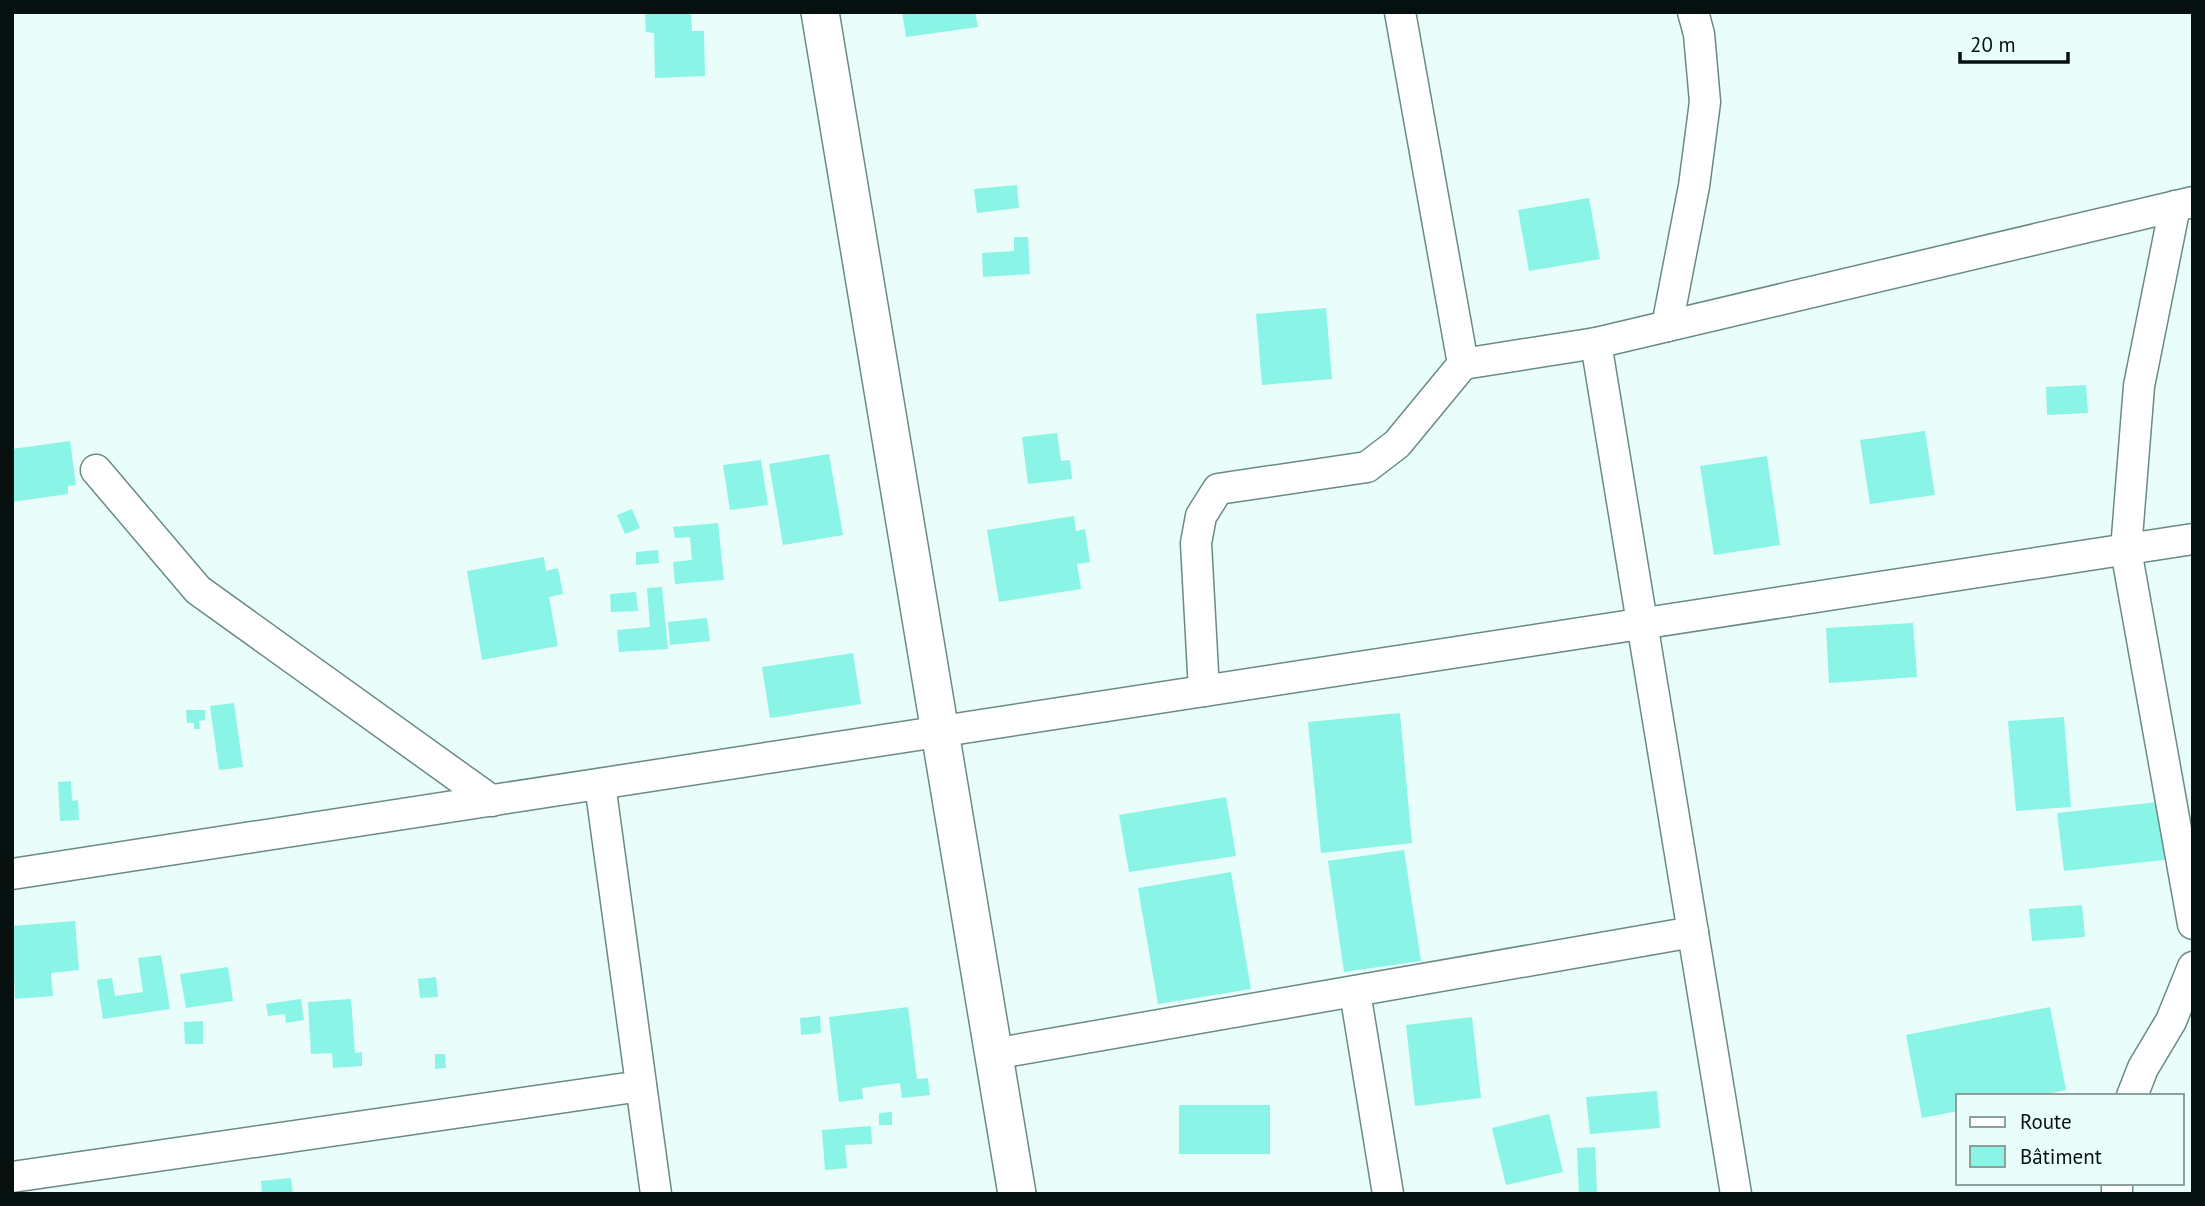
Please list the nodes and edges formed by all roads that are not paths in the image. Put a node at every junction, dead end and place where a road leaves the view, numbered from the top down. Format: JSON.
{"nodes":[{"id":1,"x":820,"y":12,"type":"edge"},
{"id":2,"x":1400,"y":12,"type":"edge"},
{"id":3,"x":1693,"y":12,"type":"edge"},
{"id":4,"x":2184,"y":204,"type":"edge"},
{"id":5,"x":1667,"y":326,"type":"junction"},
{"id":6,"x":1596,"y":343,"type":"junction"},
{"id":7,"x":1463,"y":364,"type":"junction"},
{"id":8,"x":96,"y":470,"type":"dead end"},
{"id":9,"x":2193,"y":539,"type":"edge"},
{"id":10,"x":2126,"y":550,"type":"junction"},
{"id":11,"x":1642,"y":624,"type":"junction"},
{"id":12,"x":1204,"y":691,"type":"junction"},
{"id":13,"x":940,"y":730,"type":"junction"},
{"id":14,"x":600,"y":784,"type":"junction"},
{"id":15,"x":492,"y":801,"type":"junction"},
{"id":16,"x":12,"y":874,"type":"edge"},
{"id":17,"x":2190,"y":878,"type":"edge"},
{"id":18,"x":2193,"y":923,"type":"edge"},
{"id":19,"x":1693,"y":932,"type":"junction"},
{"id":20,"x":2193,"y":967,"type":"edge"},
{"id":21,"x":1355,"y":992,"type":"junction"},
{"id":22,"x":993,"y":1054,"type":"junction"},
{"id":23,"x":641,"y":1086,"type":"junction"},
{"id":24,"x":2133,"y":1094,"type":"edge"},
{"id":25,"x":12,"y":1177,"type":"edge"},
{"id":26,"x":656,"y":1194,"type":"edge"},
{"id":27,"x":1017,"y":1194,"type":"edge"},
{"id":28,"x":1388,"y":1194,"type":"edge"},
{"id":29,"x":1736,"y":1194,"type":"edge"}],
"edges":[{"from":1,"to":13,"type":"street"},
{"from":2,"to":7,"type":"street"},
{"from":3,"to":5,"type":"street"},
{"from":4,"to":5,"type":"street"},
{"from":4,"to":10,"type":"street"},
{"from":5,"to":6,"type":"street"},
{"from":6,"to":7,"type":"street"},
{"from":6,"to":11,"type":"street"},
{"from":7,"to":12,"type":"street"},
{"from":8,"to":15,"type":"street"},
{"from":9,"to":10,"type":"street"},
{"from":10,"to":11,"type":"street"},
{"from":10,"to":17,"type":"street"},
{"from":11,"to":12,"type":"street"},
{"from":11,"to":19,"type":"street"},
{"from":12,"to":13,"type":"street"},
{"from":13,"to":14,"type":"street"},
{"from":13,"to":22,"type":"street"},
{"from":14,"to":15,"type":"street"},
{"from":14,"to":23,"type":"street"},
{"from":15,"to":16,"type":"street"},
{"from":17,"to":18,"type":"street"},
{"from":19,"to":21,"type":"street"},
{"from":19,"to":29,"type":"street"},
{"from":20,"to":24,"type":"street"},
{"from":21,"to":22,"type":"street"},
{"from":21,"to":28,"type":"street"},
{"from":22,"to":27,"type":"street"},
{"from":23,"to":25,"type":"street"},
{"from":23,"to":26,"type":"street"}]}
